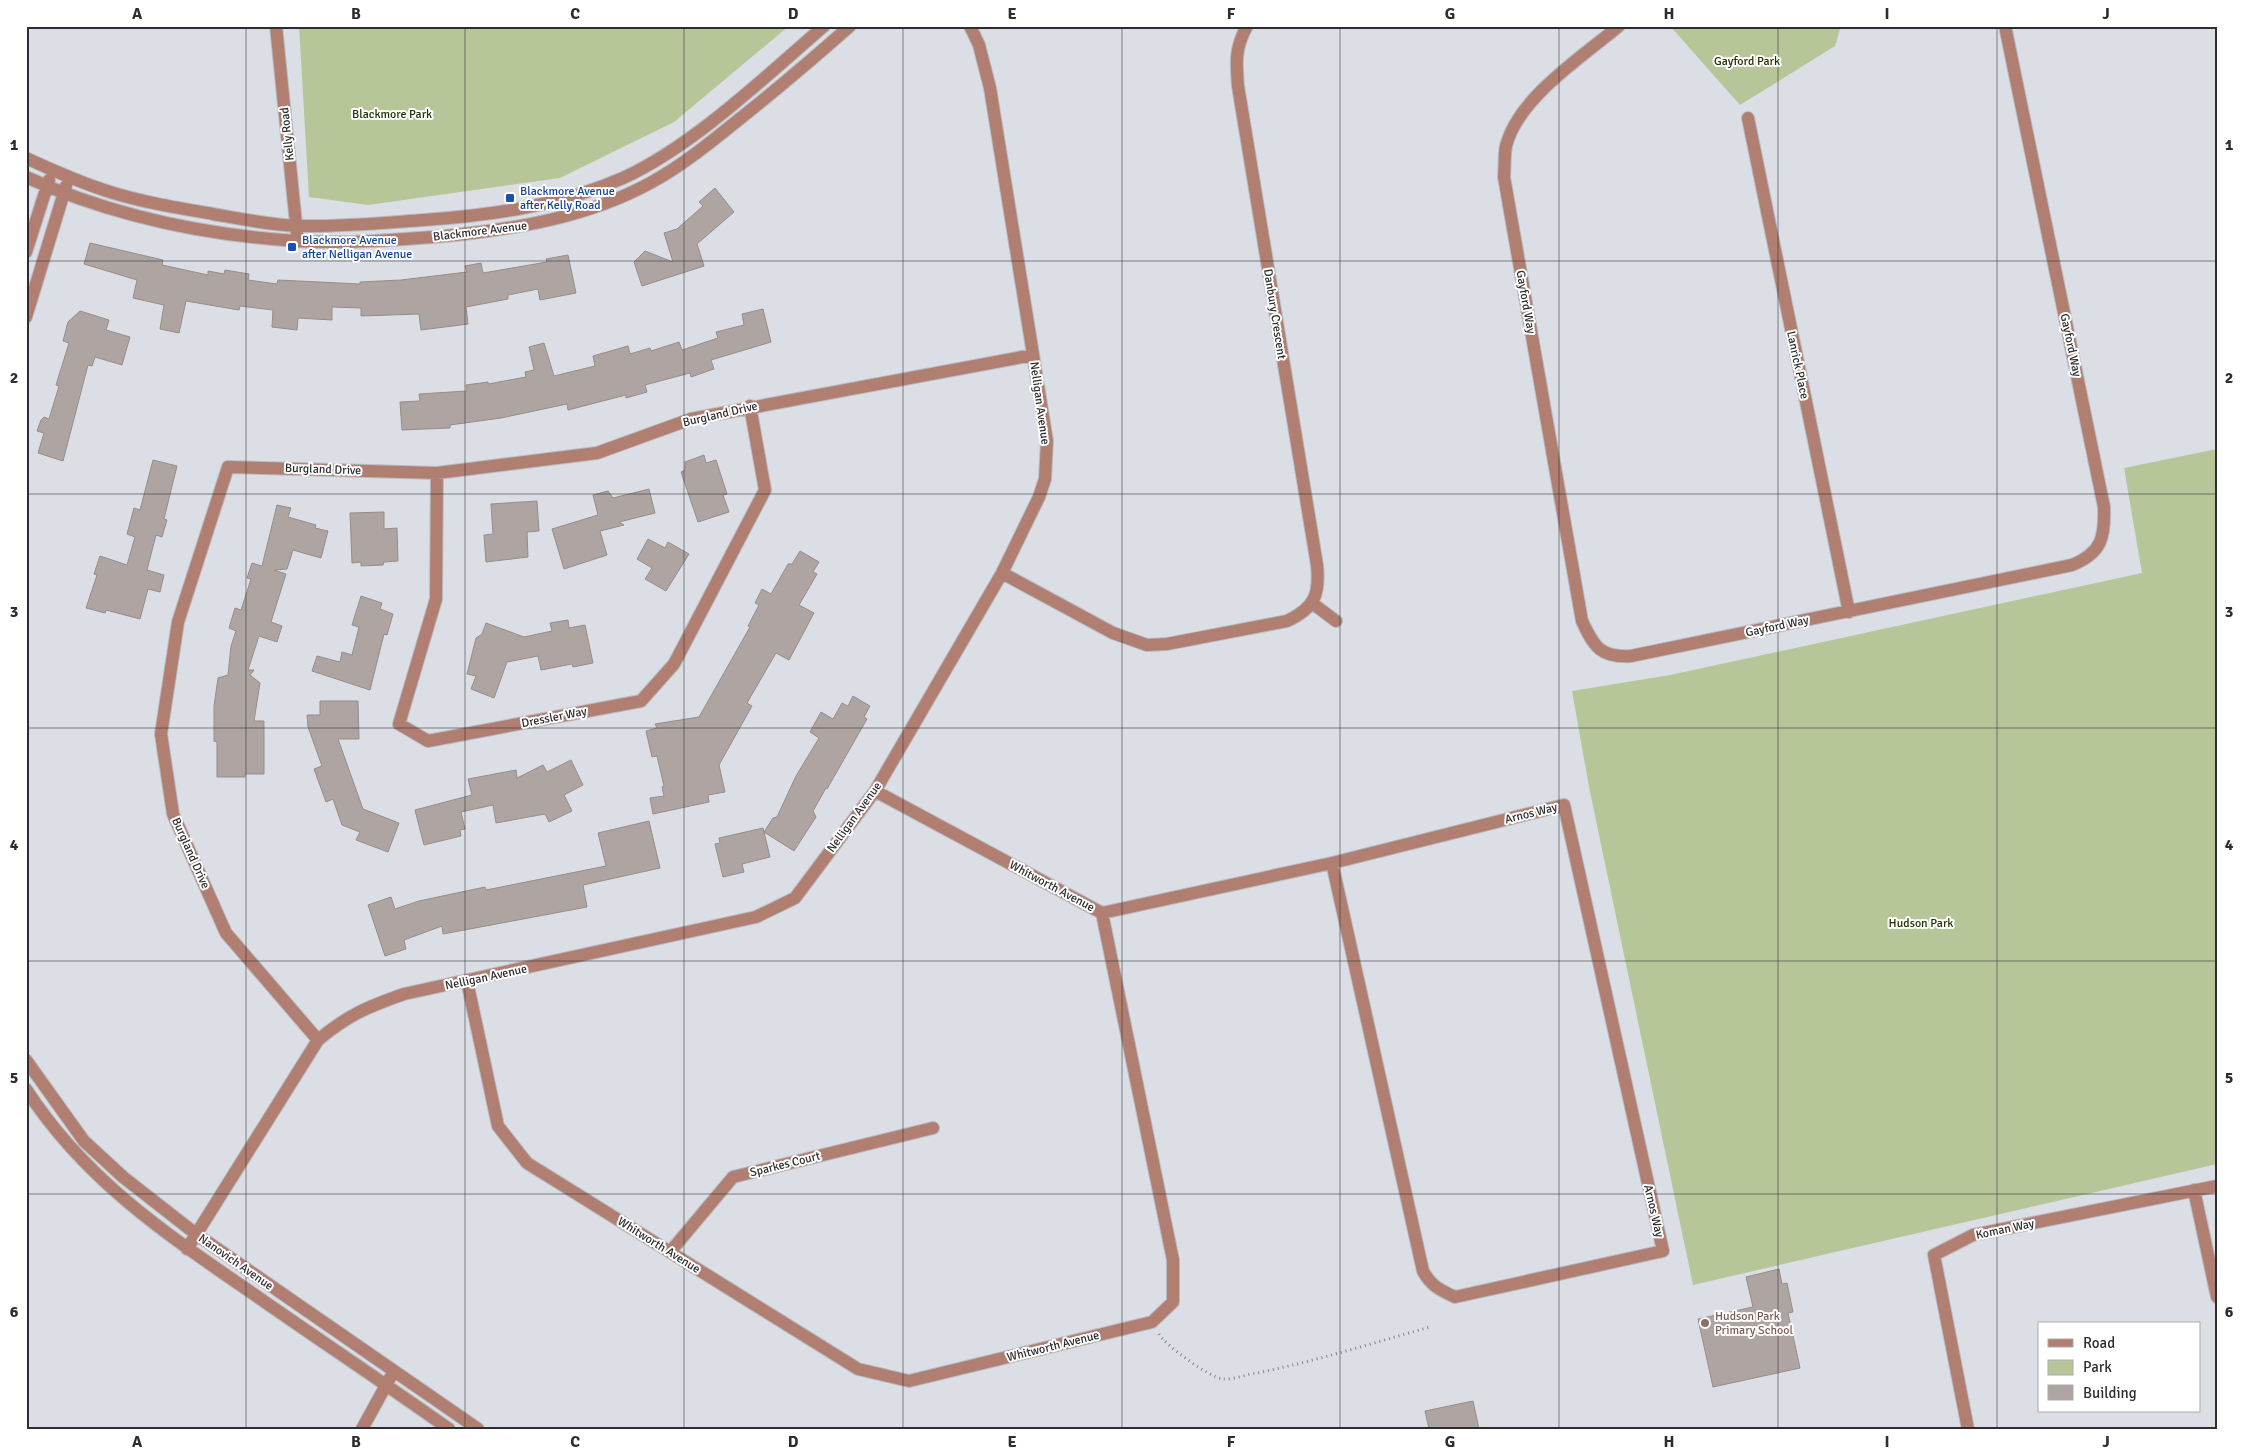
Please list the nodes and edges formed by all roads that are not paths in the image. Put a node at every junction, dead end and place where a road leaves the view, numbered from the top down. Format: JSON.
{"nodes":[{"id":1,"x":276,"y":26,"type":"edge"},
{"id":2,"x":824,"y":26,"type":"edge"},
{"id":3,"x":850,"y":26,"type":"edge"},
{"id":4,"x":970,"y":26,"type":"edge"},
{"id":5,"x":1247,"y":26,"type":"edge"},
{"id":6,"x":1619,"y":26,"type":"edge"},
{"id":7,"x":2005,"y":26,"type":"edge"},
{"id":8,"x":1748,"y":118,"type":"dead end"},
{"id":9,"x":26,"y":158,"type":"edge"},
{"id":10,"x":53,"y":170,"type":"junction"},
{"id":11,"x":68,"y":176,"type":"junction"},
{"id":12,"x":26,"y":177,"type":"edge"},
{"id":13,"x":46,"y":186,"type":"junction"},
{"id":14,"x":64,"y":192,"type":"junction"},
{"id":15,"x":296,"y":226,"type":"junction"},
{"id":16,"x":297,"y":241,"type":"junction"},
{"id":17,"x":26,"y":252,"type":"edge"},
{"id":18,"x":26,"y":317,"type":"edge"},
{"id":19,"x":1033,"y":355,"type":"junction"},
{"id":20,"x":750,"y":406,"type":"junction"},
{"id":21,"x":437,"y":473,"type":"junction"},
{"id":22,"x":1002,"y":573,"type":"junction"},
{"id":23,"x":1312,"y":603,"type":"junction"},
{"id":24,"x":1848,"y":612,"type":"junction"},
{"id":25,"x":1336,"y":621,"type":"dead end"},
{"id":26,"x":875,"y":791,"type":"junction"},
{"id":27,"x":1332,"y":863,"type":"junction"},
{"id":28,"x":1102,"y":913,"type":"junction"},
{"id":29,"x":467,"y":981,"type":"junction"},
{"id":30,"x":318,"y":1040,"type":"junction"},
{"id":31,"x":26,"y":1060,"type":"edge"},
{"id":32,"x":26,"y":1089,"type":"edge"},
{"id":33,"x":933,"y":1128,"type":"dead end"},
{"id":34,"x":2217,"y":1186,"type":"edge"},
{"id":35,"x":2194,"y":1190,"type":"junction"},
{"id":36,"x":196,"y":1234,"type":"junction"},
{"id":37,"x":187,"y":1249,"type":"junction"},
{"id":38,"x":670,"y":1252,"type":"junction"},
{"id":39,"x":2217,"y":1297,"type":"edge"},
{"id":40,"x":394,"y":1372,"type":"junction"},
{"id":41,"x":387,"y":1385,"type":"junction"},
{"id":42,"x":362,"y":1429,"type":"edge"},
{"id":43,"x":449,"y":1429,"type":"edge"},
{"id":44,"x":478,"y":1429,"type":"edge"},
{"id":45,"x":1968,"y":1429,"type":"edge"}],
"edges":[{"from":1,"to":15,"type":"street","name":"Kelly Road"},
{"from":2,"to":15,"type":"street","name":"Blackmore Avenue"},
{"from":3,"to":16,"type":"street","name":"Blackmore Avenue"},
{"from":4,"to":19,"type":"street","name":"Nelligan Avenue"},
{"from":5,"to":23,"type":"street","name":"Danbury Crescent"},
{"from":6,"to":24,"type":"street","name":"Gayford Way"},
{"from":7,"to":24,"type":"street","name":"Gayford Way"},
{"from":8,"to":24,"type":"street","name":"Lanrick Place"},
{"from":9,"to":10,"type":"street","name":"Blackmore Avenue"},
{"from":10,"to":11,"type":"street","name":"Blackmore Avenue"},
{"from":10,"to":13,"type":"street"},
{"from":11,"to":14,"type":"street"},
{"from":11,"to":15,"type":"street","name":"Blackmore Avenue"},
{"from":12,"to":13,"type":"street","name":"Blackmore Avenue"},
{"from":13,"to":14,"type":"street","name":"Blackmore Avenue"},
{"from":13,"to":17,"type":"street"},
{"from":14,"to":16,"type":"street","name":"Blackmore Avenue"},
{"from":14,"to":18,"type":"street"},
{"from":15,"to":16,"type":"street","name":"Kelly Road"},
{"from":19,"to":20,"type":"street","name":"Burgland Drive"},
{"from":19,"to":22,"type":"street","name":"Nelligan Avenue"},
{"from":20,"to":21,"type":"street","name":"Burgland Drive"},
{"from":20,"to":21,"type":"street","name":"Dressler Way"},
{"from":21,"to":30,"type":"street","name":"Burgland Drive"},
{"from":22,"to":23,"type":"street"},
{"from":22,"to":26,"type":"street","name":"Nelligan Avenue"},
{"from":23,"to":25,"type":"street"},
{"from":26,"to":28,"type":"street","name":"Whitworth Avenue"},
{"from":26,"to":29,"type":"street","name":"Nelligan Avenue"},
{"from":27,"to":27,"type":"street","name":"Arnos Way"},
{"from":27,"to":28,"type":"street","name":"Arnos Way"},
{"from":28,"to":38,"type":"street","name":"Whitworth Avenue"},
{"from":29,"to":30,"type":"street","name":"Nelligan Avenue"},
{"from":29,"to":38,"type":"street","name":"Whitworth Avenue"},
{"from":30,"to":36,"type":"street","name":"Nelligan Avenue"},
{"from":31,"to":36,"type":"street","name":"Nanovich Avenue"},
{"from":32,"to":37,"type":"street","name":"Nanovich Avenue"},
{"from":33,"to":38,"type":"street","name":"Sparkes Court"},
{"from":34,"to":35,"type":"street","name":"Koman Way"},
{"from":35,"to":39,"type":"street"},
{"from":35,"to":45,"type":"street","name":"Koman Way"},
{"from":36,"to":37,"type":"street","name":"Nelligan Avenue"},
{"from":36,"to":40,"type":"street","name":"Nanovich Avenue"},
{"from":37,"to":41,"type":"street","name":"Nanovich Avenue"},
{"from":40,"to":41,"type":"street"},
{"from":40,"to":44,"type":"street","name":"Nanovich Avenue"},
{"from":41,"to":42,"type":"street"},
{"from":41,"to":43,"type":"street","name":"Nanovich Avenue"}]}
